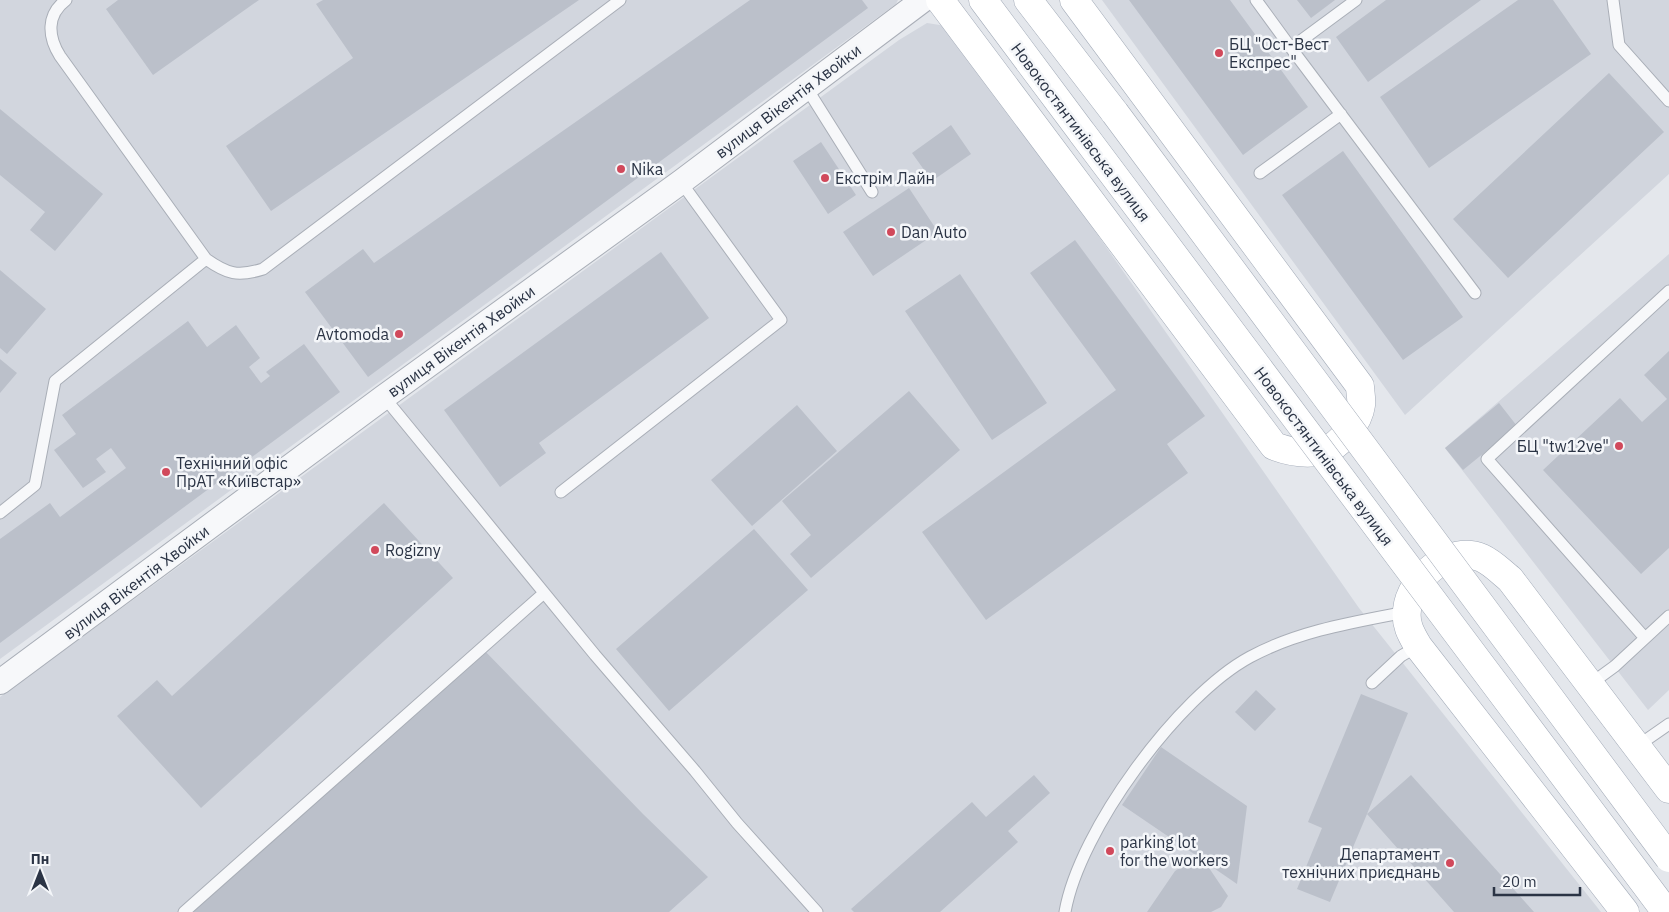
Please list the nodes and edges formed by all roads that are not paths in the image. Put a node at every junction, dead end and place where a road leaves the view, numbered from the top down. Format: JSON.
{"nodes":[{"id":1,"x":66,"y":0,"type":"edge"},
{"id":2,"x":620,"y":0,"type":"edge"},
{"id":3,"x":923,"y":0,"type":"edge"},
{"id":4,"x":940,"y":0,"type":"edge"},
{"id":5,"x":983,"y":0,"type":"edge"},
{"id":6,"x":1028,"y":0,"type":"edge"},
{"id":7,"x":1074,"y":0,"type":"edge"},
{"id":8,"x":1256,"y":0,"type":"edge"},
{"id":9,"x":1356,"y":0,"type":"edge"},
{"id":10,"x":1613,"y":0,"type":"edge"},
{"id":11,"x":1291,"y":48,"type":"junction"},
{"id":12,"x":806,"y":87,"type":"junction"},
{"id":13,"x":1669,"y":101,"type":"edge"},
{"id":14,"x":1340,"y":114,"type":"junction"},
{"id":15,"x":1260,"y":173,"type":"dead end"},
{"id":16,"x":681,"y":182,"type":"junction"},
{"id":17,"x":872,"y":192,"type":"dead end"},
{"id":18,"x":206,"y":259,"type":"junction"},
{"id":19,"x":1669,"y":291,"type":"edge"},
{"id":20,"x":1475,"y":293,"type":"dead end"},
{"id":21,"x":384,"y":397,"type":"junction"},
{"id":22,"x":561,"y":492,"type":"dead end"},
{"id":23,"x":0,"y":512,"type":"edge"},
{"id":24,"x":544,"y":593,"type":"junction"},
{"id":25,"x":1406,"y":612,"type":"junction"},
{"id":26,"x":1669,"y":616,"type":"edge"},
{"id":27,"x":1645,"y":638,"type":"junction"},
{"id":28,"x":1418,"y":646,"type":"junction"},
{"id":29,"x":0,"y":682,"type":"edge"},
{"id":30,"x":1372,"y":683,"type":"dead end"},
{"id":31,"x":1589,"y":684,"type":"junction"},
{"id":32,"x":1669,"y":724,"type":"edge"},
{"id":33,"x":1636,"y":747,"type":"junction"},
{"id":34,"x":1669,"y":790,"type":"edge"},
{"id":35,"x":1669,"y":858,"type":"edge"},
{"id":36,"x":184,"y":912,"type":"edge"},
{"id":37,"x":817,"y":912,"type":"edge"},
{"id":38,"x":1065,"y":912,"type":"edge"},
{"id":39,"x":1626,"y":912,"type":"edge"},
{"id":40,"x":1666,"y":912,"type":"edge"}],
"edges":[{"from":1,"to":18,"type":"lane"},
{"from":2,"to":18,"type":"lane"},
{"from":3,"to":12,"type":"street","name":"вулиця Вікентія Хвойки"},
{"from":4,"to":7,"type":"main road"},
{"from":5,"to":40,"type":"main road","name":"Новокостянтинівська вулиця","bridge":true},
{"from":6,"to":35,"type":"main road","bridge":true},
{"from":8,"to":11,"type":"lane"},
{"from":9,"to":11,"type":"lane"},
{"from":10,"to":13,"type":"lane"},
{"from":11,"to":14,"type":"lane"},
{"from":12,"to":16,"type":"street","name":"вулиця Вікентія Хвойки"},
{"from":12,"to":17,"type":"lane"},
{"from":14,"to":15,"type":"lane"},
{"from":14,"to":20,"type":"lane"},
{"from":16,"to":21,"type":"street","name":"вулиця Вікентія Хвойки"},
{"from":16,"to":22,"type":"lane"},
{"from":18,"to":23,"type":"lane"},
{"from":19,"to":27,"type":"lane"},
{"from":21,"to":24,"type":"lane"},
{"from":21,"to":29,"type":"street","name":"вулиця Вікентія Хвойки"},
{"from":24,"to":36,"type":"lane"},
{"from":24,"to":37,"type":"lane"},
{"from":25,"to":28,"type":"main road"},
{"from":25,"to":31,"type":"main road"},
{"from":25,"to":38,"type":"lane"},
{"from":26,"to":27,"type":"lane"},
{"from":27,"to":31,"type":"lane"},
{"from":28,"to":30,"type":"lane"},
{"from":28,"to":39,"type":"main road"},
{"from":31,"to":33,"type":"main road"},
{"from":32,"to":33,"type":"lane"},
{"from":33,"to":34,"type":"main road"}]}
